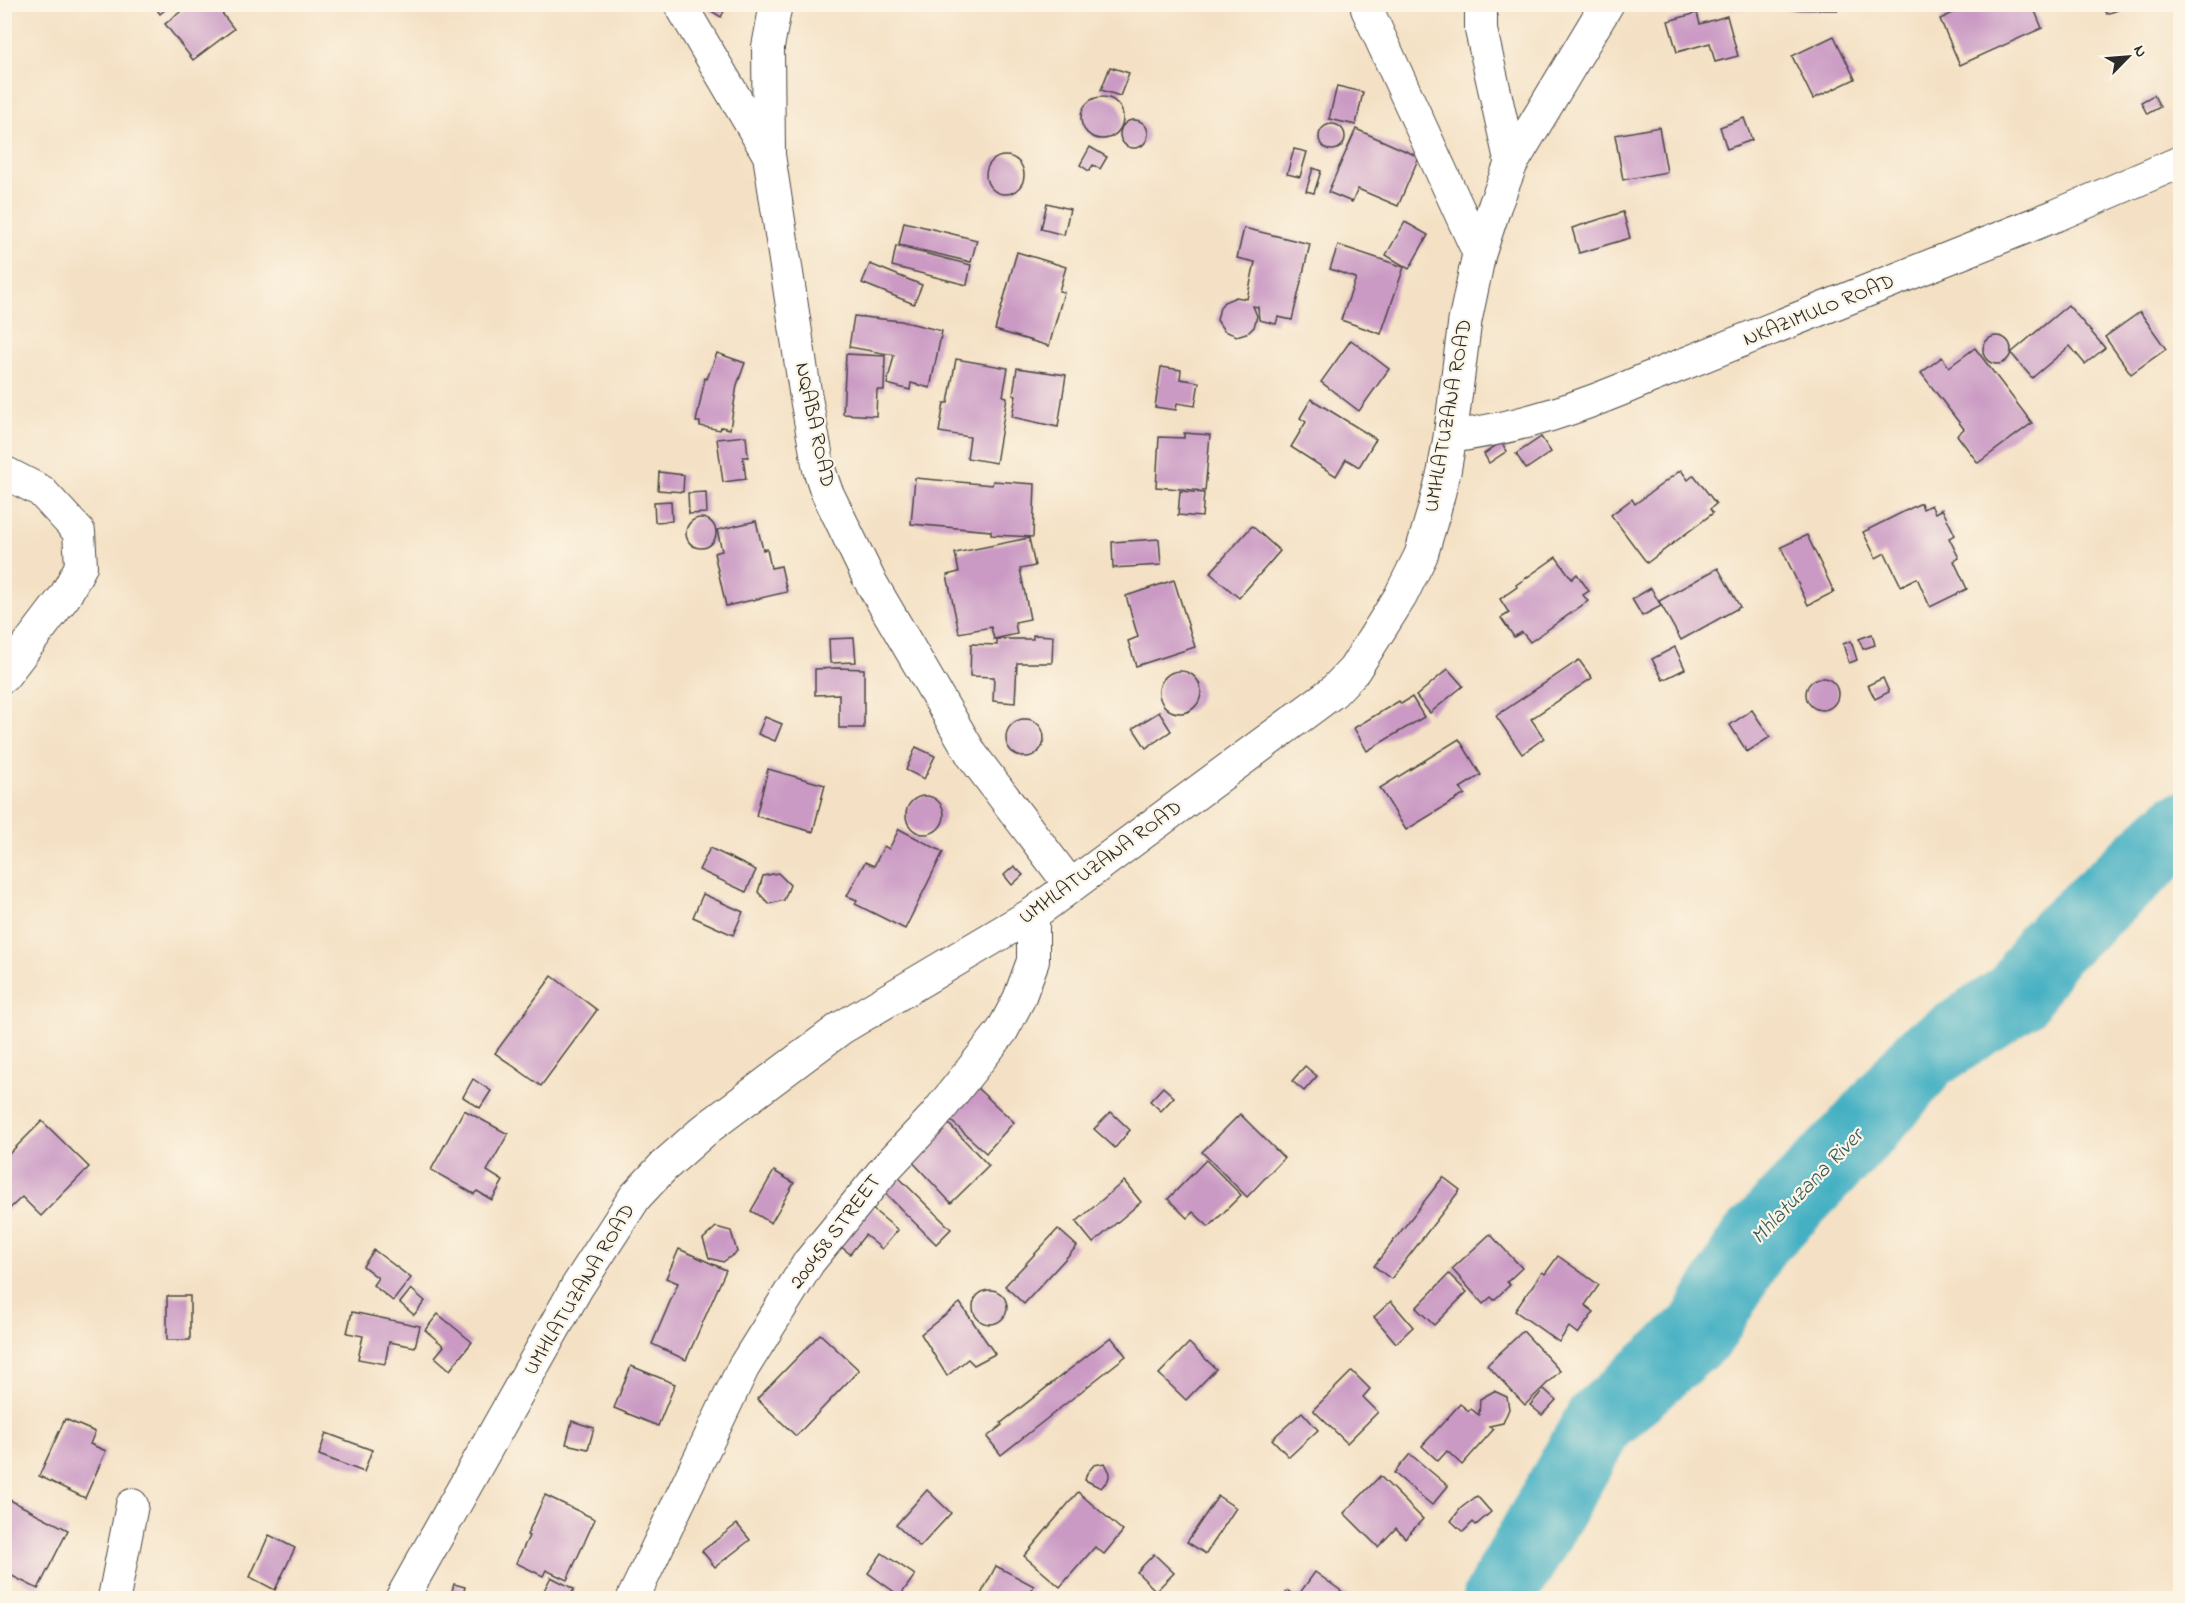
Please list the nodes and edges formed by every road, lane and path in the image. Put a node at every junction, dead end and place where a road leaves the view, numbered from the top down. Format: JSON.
{"nodes":[{"id":1,"x":680,"y":4,"type":"edge"},
{"id":2,"x":776,"y":4,"type":"edge"},
{"id":3,"x":1481,"y":4,"type":"edge"},
{"id":4,"x":1607,"y":4,"type":"edge"},
{"id":5,"x":1367,"y":9,"type":"dead end"},
{"id":6,"x":769,"y":155,"type":"junction"},
{"id":7,"x":2181,"y":162,"type":"edge"},
{"id":8,"x":1511,"y":164,"type":"junction"},
{"id":9,"x":1479,"y":254,"type":"junction"},
{"id":10,"x":1450,"y":437,"type":"junction"},
{"id":11,"x":4,"y":472,"type":"edge"},
{"id":12,"x":4,"y":676,"type":"edge"},
{"id":13,"x":1071,"y":886,"type":"junction"},
{"id":14,"x":1033,"y":914,"type":"junction"},
{"id":15,"x":132,"y":1505,"type":"dead end"},
{"id":16,"x":114,"y":1599,"type":"edge"},
{"id":17,"x":402,"y":1599,"type":"edge"},
{"id":18,"x":633,"y":1599,"type":"edge"}],
"edges":[{"from":1,"to":6,"type":"street"},
{"from":2,"to":6,"type":"street","name":"NQABA ROAD"},
{"from":3,"to":8,"type":"street"},
{"from":4,"to":8,"type":"street","name":"UMHLATUZANA ROAD"},
{"from":5,"to":9,"type":"street"},
{"from":6,"to":13,"type":"street","name":"NQABA ROAD"},
{"from":7,"to":10,"type":"street","name":"NKAZIMULO ROAD"},
{"from":8,"to":9,"type":"street","name":"UMHLATUZANA ROAD"},
{"from":9,"to":10,"type":"street","name":"UMHLATUZANA ROAD"},
{"from":10,"to":13,"type":"street","name":"UMHLATUZANA ROAD"},
{"from":11,"to":12,"type":"street"},
{"from":13,"to":14,"type":"street","name":"UMHLATUZANA ROAD"},
{"from":14,"to":17,"type":"street","name":"UMHLATUZANA ROAD"},
{"from":14,"to":18,"type":"street","name":"200458 STREET"},
{"from":15,"to":16,"type":"street"}]}
